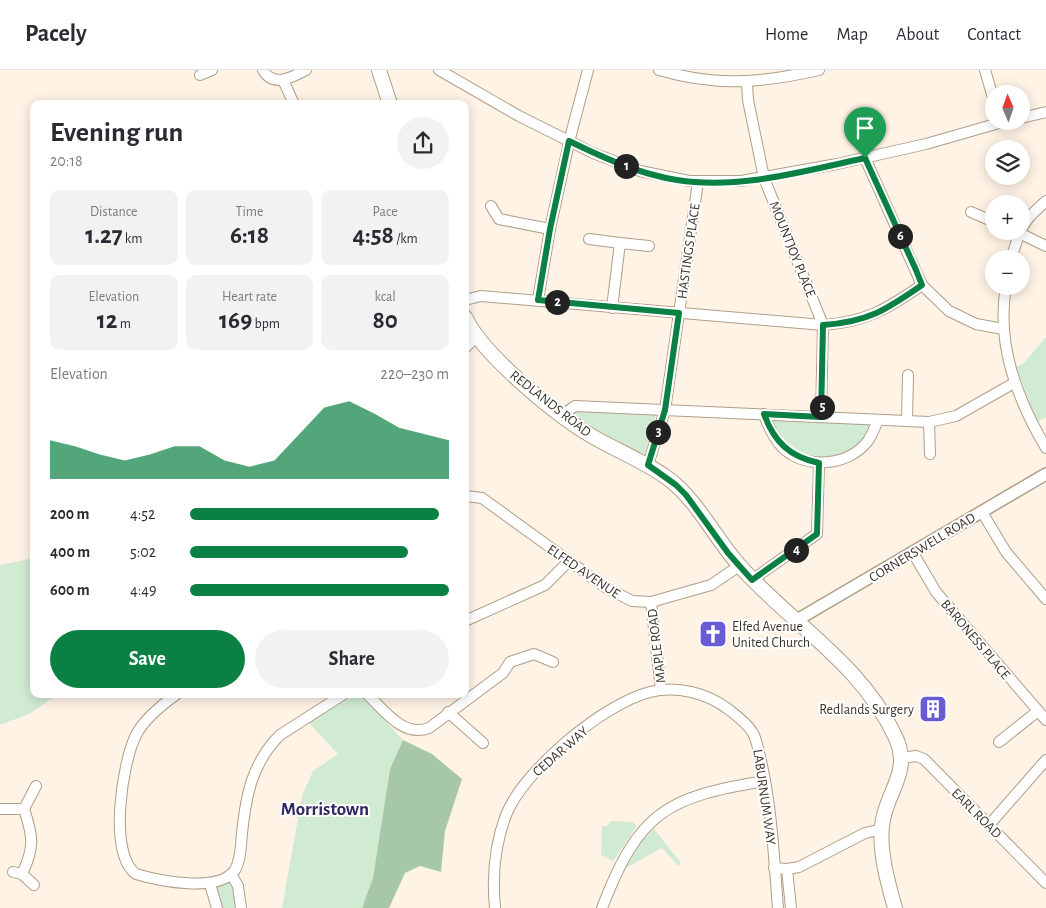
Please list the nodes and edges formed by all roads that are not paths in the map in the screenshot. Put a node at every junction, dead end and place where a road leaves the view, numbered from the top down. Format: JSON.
{"nodes":[{"id":1,"x":212,"y":70,"type":"edge"},
{"id":2,"x":263,"y":70,"type":"edge"},
{"id":3,"x":306,"y":70,"type":"edge"},
{"id":4,"x":379,"y":70,"type":"edge"},
{"id":5,"x":439,"y":70,"type":"edge"},
{"id":6,"x":588,"y":70,"type":"edge"},
{"id":7,"x":659,"y":70,"type":"edge"},
{"id":8,"x":819,"y":70,"type":"edge"},
{"id":9,"x":985,"y":70,"type":"edge"},
{"id":10,"x":200,"y":75,"type":"dead end"},
{"id":11,"x":283,"y":80,"type":"junction"},
{"id":12,"x":747,"y":83,"type":"junction"},
{"id":13,"x":989,"y":85,"type":"edge"},
{"id":14,"x":292,"y":100,"type":"edge"},
{"id":15,"x":389,"y":100,"type":"edge"},
{"id":16,"x":1046,"y":112,"type":"edge"},
{"id":17,"x":1030,"y":116,"type":"edge"},
{"id":18,"x":985,"y":127,"type":"edge"},
{"id":19,"x":569,"y":141,"type":"junction"},
{"id":20,"x":865,"y":158,"type":"junction"},
{"id":21,"x":764,"y":178,"type":"junction"},
{"id":22,"x":698,"y":182,"type":"junction"},
{"id":23,"x":1046,"y":201,"type":"edge"},
{"id":24,"x":491,"y":206,"type":"dead end"},
{"id":25,"x":971,"y":212,"type":"dead end"},
{"id":26,"x":1030,"y":216,"type":"edge"},
{"id":27,"x":985,"y":218,"type":"edge"},
{"id":28,"x":550,"y":229,"type":"junction"},
{"id":29,"x":1030,"y":237,"type":"edge"},
{"id":30,"x":589,"y":239,"type":"dead end"},
{"id":31,"x":620,"y":243,"type":"junction"},
{"id":32,"x":649,"y":246,"type":"dead end"},
{"id":33,"x":1046,"y":246,"type":"edge"},
{"id":34,"x":922,"y":285,"type":"junction"},
{"id":35,"x":1005,"y":295,"type":"edge"},
{"id":36,"x":469,"y":299,"type":"edge"},
{"id":37,"x":538,"y":300,"type":"junction"},
{"id":38,"x":612,"y":308,"type":"junction"},
{"id":39,"x":679,"y":313,"type":"junction"},
{"id":40,"x":469,"y":324,"type":"edge"},
{"id":41,"x":823,"y":325,"type":"junction"},
{"id":42,"x":1003,"y":329,"type":"junction"},
{"id":43,"x":476,"y":337,"type":"junction"},
{"id":44,"x":469,"y":344,"type":"edge"},
{"id":45,"x":908,"y":375,"type":"dead end"},
{"id":46,"x":1014,"y":383,"type":"junction"},
{"id":47,"x":665,"y":410,"type":"junction"},
{"id":48,"x":764,"y":414,"type":"junction"},
{"id":49,"x":562,"y":415,"type":"junction"},
{"id":50,"x":821,"y":417,"type":"junction"},
{"id":51,"x":878,"y":420,"type":"junction"},
{"id":52,"x":908,"y":421,"type":"junction"},
{"id":53,"x":929,"y":422,"type":"junction"},
{"id":54,"x":1046,"y":448,"type":"edge"},
{"id":55,"x":930,"y":454,"type":"dead end"},
{"id":56,"x":819,"y":463,"type":"junction"},
{"id":57,"x":648,"y":465,"type":"junction"},
{"id":58,"x":1046,"y":474,"type":"edge"},
{"id":59,"x":469,"y":496,"type":"edge"},
{"id":60,"x":982,"y":512,"type":"junction"},
{"id":61,"x":913,"y":553,"type":"junction"},
{"id":62,"x":568,"y":562,"type":"junction"},
{"id":63,"x":739,"y":566,"type":"junction"},
{"id":64,"x":752,"y":580,"type":"junction"},
{"id":65,"x":1046,"y":599,"type":"edge"},
{"id":66,"x":651,"y":602,"type":"junction"},
{"id":67,"x":469,"y":618,"type":"edge"},
{"id":68,"x":797,"y":620,"type":"junction"},
{"id":69,"x":554,"y":662,"type":"dead end"},
{"id":70,"x":661,"y":690,"type":"junction"},
{"id":71,"x":469,"y":697,"type":"edge"},
{"id":72,"x":172,"y":698,"type":"edge"},
{"id":73,"x":338,"y":698,"type":"edge"},
{"id":74,"x":371,"y":698,"type":"edge"},
{"id":75,"x":468,"y":698,"type":"edge"},
{"id":76,"x":1038,"y":711,"type":"junction"},
{"id":77,"x":448,"y":712,"type":"junction"},
{"id":78,"x":1046,"y":720,"type":"edge"},
{"id":79,"x":999,"y":742,"type":"dead end"},
{"id":80,"x":483,"y":743,"type":"dead end"},
{"id":81,"x":902,"y":758,"type":"junction"},
{"id":82,"x":1046,"y":760,"type":"edge"},
{"id":83,"x":765,"y":781,"type":"junction"},
{"id":84,"x":36,"y":786,"type":"dead end"},
{"id":85,"x":0,"y":809,"type":"edge"},
{"id":86,"x":24,"y":809,"type":"junction"},
{"id":87,"x":989,"y":825,"type":"junction"},
{"id":88,"x":882,"y":829,"type":"junction"},
{"id":89,"x":774,"y":868,"type":"junction"},
{"id":90,"x":787,"y":870,"type":"junction"},
{"id":91,"x":231,"y":874,"type":"junction"},
{"id":92,"x":1046,"y":883,"type":"edge"},
{"id":93,"x":210,"y":884,"type":"junction"},
{"id":94,"x":34,"y":885,"type":"dead end"},
{"id":95,"x":217,"y":908,"type":"edge"},
{"id":96,"x":242,"y":908,"type":"edge"},
{"id":97,"x":495,"y":908,"type":"edge"},
{"id":98,"x":602,"y":908,"type":"edge"},
{"id":99,"x":778,"y":908,"type":"edge"},
{"id":100,"x":791,"y":908,"type":"edge"},
{"id":101,"x":895,"y":908,"type":"edge"}],
"edges":[{"from":1,"to":10,"type":"street"},
{"from":2,"to":11,"type":"street"},
{"from":3,"to":11,"type":"street"},
{"from":4,"to":15,"type":"main road"},
{"from":5,"to":19,"type":"street"},
{"from":6,"to":19,"type":"street"},
{"from":7,"to":12,"type":"street"},
{"from":8,"to":12,"type":"street"},
{"from":9,"to":13,"type":"street"},
{"from":11,"to":14,"type":"street"},
{"from":12,"to":21,"type":"street","name":"MOUNTJOY PLACE"},
{"from":16,"to":17,"type":"street"},
{"from":18,"to":20,"type":"street"},
{"from":19,"to":22,"type":"street"},
{"from":19,"to":28,"type":"street"},
{"from":20,"to":21,"type":"street"},
{"from":20,"to":34,"type":"street"},
{"from":21,"to":22,"type":"street"},
{"from":21,"to":41,"type":"street","name":"MOUNTJOY PLACE"},
{"from":22,"to":39,"type":"street","name":"HASTINGS PLACE"},
{"from":23,"to":26,"type":"street"},
{"from":24,"to":28,"type":"street"},
{"from":25,"to":27,"type":"street"},
{"from":28,"to":37,"type":"street"},
{"from":29,"to":33,"type":"street"},
{"from":30,"to":31,"type":"street"},
{"from":31,"to":32,"type":"street"},
{"from":31,"to":38,"type":"street"},
{"from":34,"to":41,"type":"street"},
{"from":34,"to":42,"type":"street"},
{"from":35,"to":42,"type":"street"},
{"from":36,"to":37,"type":"street"},
{"from":37,"to":38,"type":"street"},
{"from":38,"to":39,"type":"street"},
{"from":39,"to":41,"type":"street"},
{"from":39,"to":47,"type":"street","name":"HASTINGS PLACE"},
{"from":40,"to":43,"type":"main road","name":"REDLANDS ROAD"},
{"from":41,"to":50,"type":"street","name":"MOUNTJOY PLACE"},
{"from":42,"to":46,"type":"street"},
{"from":43,"to":44,"type":"street"},
{"from":43,"to":49,"type":"main road","name":"REDLANDS ROAD"},
{"from":45,"to":52,"type":"street"},
{"from":46,"to":53,"type":"street"},
{"from":46,"to":54,"type":"street"},
{"from":47,"to":48,"type":"street"},
{"from":47,"to":49,"type":"street"},
{"from":47,"to":57,"type":"street","name":"HASTINGS PLACE"},
{"from":48,"to":50,"type":"street"},
{"from":48,"to":56,"type":"street"},
{"from":49,"to":57,"type":"main road","name":"REDLANDS ROAD"},
{"from":50,"to":51,"type":"street"},
{"from":51,"to":52,"type":"street"},
{"from":51,"to":56,"type":"street"},
{"from":52,"to":53,"type":"street"},
{"from":53,"to":55,"type":"street"},
{"from":56,"to":64,"type":"street"},
{"from":57,"to":63,"type":"main road","name":"REDLANDS ROAD"},
{"from":58,"to":60,"type":"street","name":"CORNERSWELL ROAD"},
{"from":59,"to":62,"type":"street","name":"ELFED AVENUE"},
{"from":60,"to":61,"type":"street","name":"CORNERSWELL ROAD"},
{"from":60,"to":65,"type":"street"},
{"from":61,"to":68,"type":"street","name":"CORNERSWELL ROAD"},
{"from":61,"to":76,"type":"street","name":"BARONESS PLACE"},
{"from":62,"to":66,"type":"street","name":"ELFED AVENUE"},
{"from":62,"to":67,"type":"street"},
{"from":63,"to":64,"type":"main road","name":"REDLANDS ROAD"},
{"from":63,"to":66,"type":"street","name":"ELFED AVENUE"},
{"from":64,"to":68,"type":"main road","name":"REDLANDS ROAD"},
{"from":66,"to":70,"type":"street","name":"MAPLE ROAD"},
{"from":68,"to":81,"type":"main road","name":"REDLANDS ROAD"},
{"from":69,"to":71,"type":"street"},
{"from":70,"to":83,"type":"street","name":"LABURNUM WAY"},
{"from":70,"to":97,"type":"street","name":"CEDAR WAY"},
{"from":72,"to":93,"type":"street"},
{"from":73,"to":91,"type":"street"},
{"from":74,"to":77,"type":"street"},
{"from":75,"to":77,"type":"street"},
{"from":76,"to":78,"type":"street","name":"BARONESS PLACE"},
{"from":76,"to":79,"type":"street"},
{"from":77,"to":80,"type":"street"},
{"from":81,"to":87,"type":"street","name":"EARL ROAD"},
{"from":81,"to":88,"type":"main road"},
{"from":82,"to":87,"type":"street"},
{"from":83,"to":89,"type":"street","name":"LABURNUM WAY"},
{"from":83,"to":98,"type":"street"},
{"from":84,"to":86,"type":"street"},
{"from":85,"to":86,"type":"street"},
{"from":86,"to":94,"type":"street"},
{"from":87,"to":92,"type":"street","name":"EARL ROAD"},
{"from":88,"to":90,"type":"street"},
{"from":88,"to":101,"type":"main road"},
{"from":89,"to":90,"type":"street"},
{"from":89,"to":99,"type":"street","name":"LABURNUM WAY"},
{"from":90,"to":100,"type":"street"},
{"from":91,"to":93,"type":"street"},
{"from":91,"to":96,"type":"street"},
{"from":93,"to":95,"type":"street"}]}
